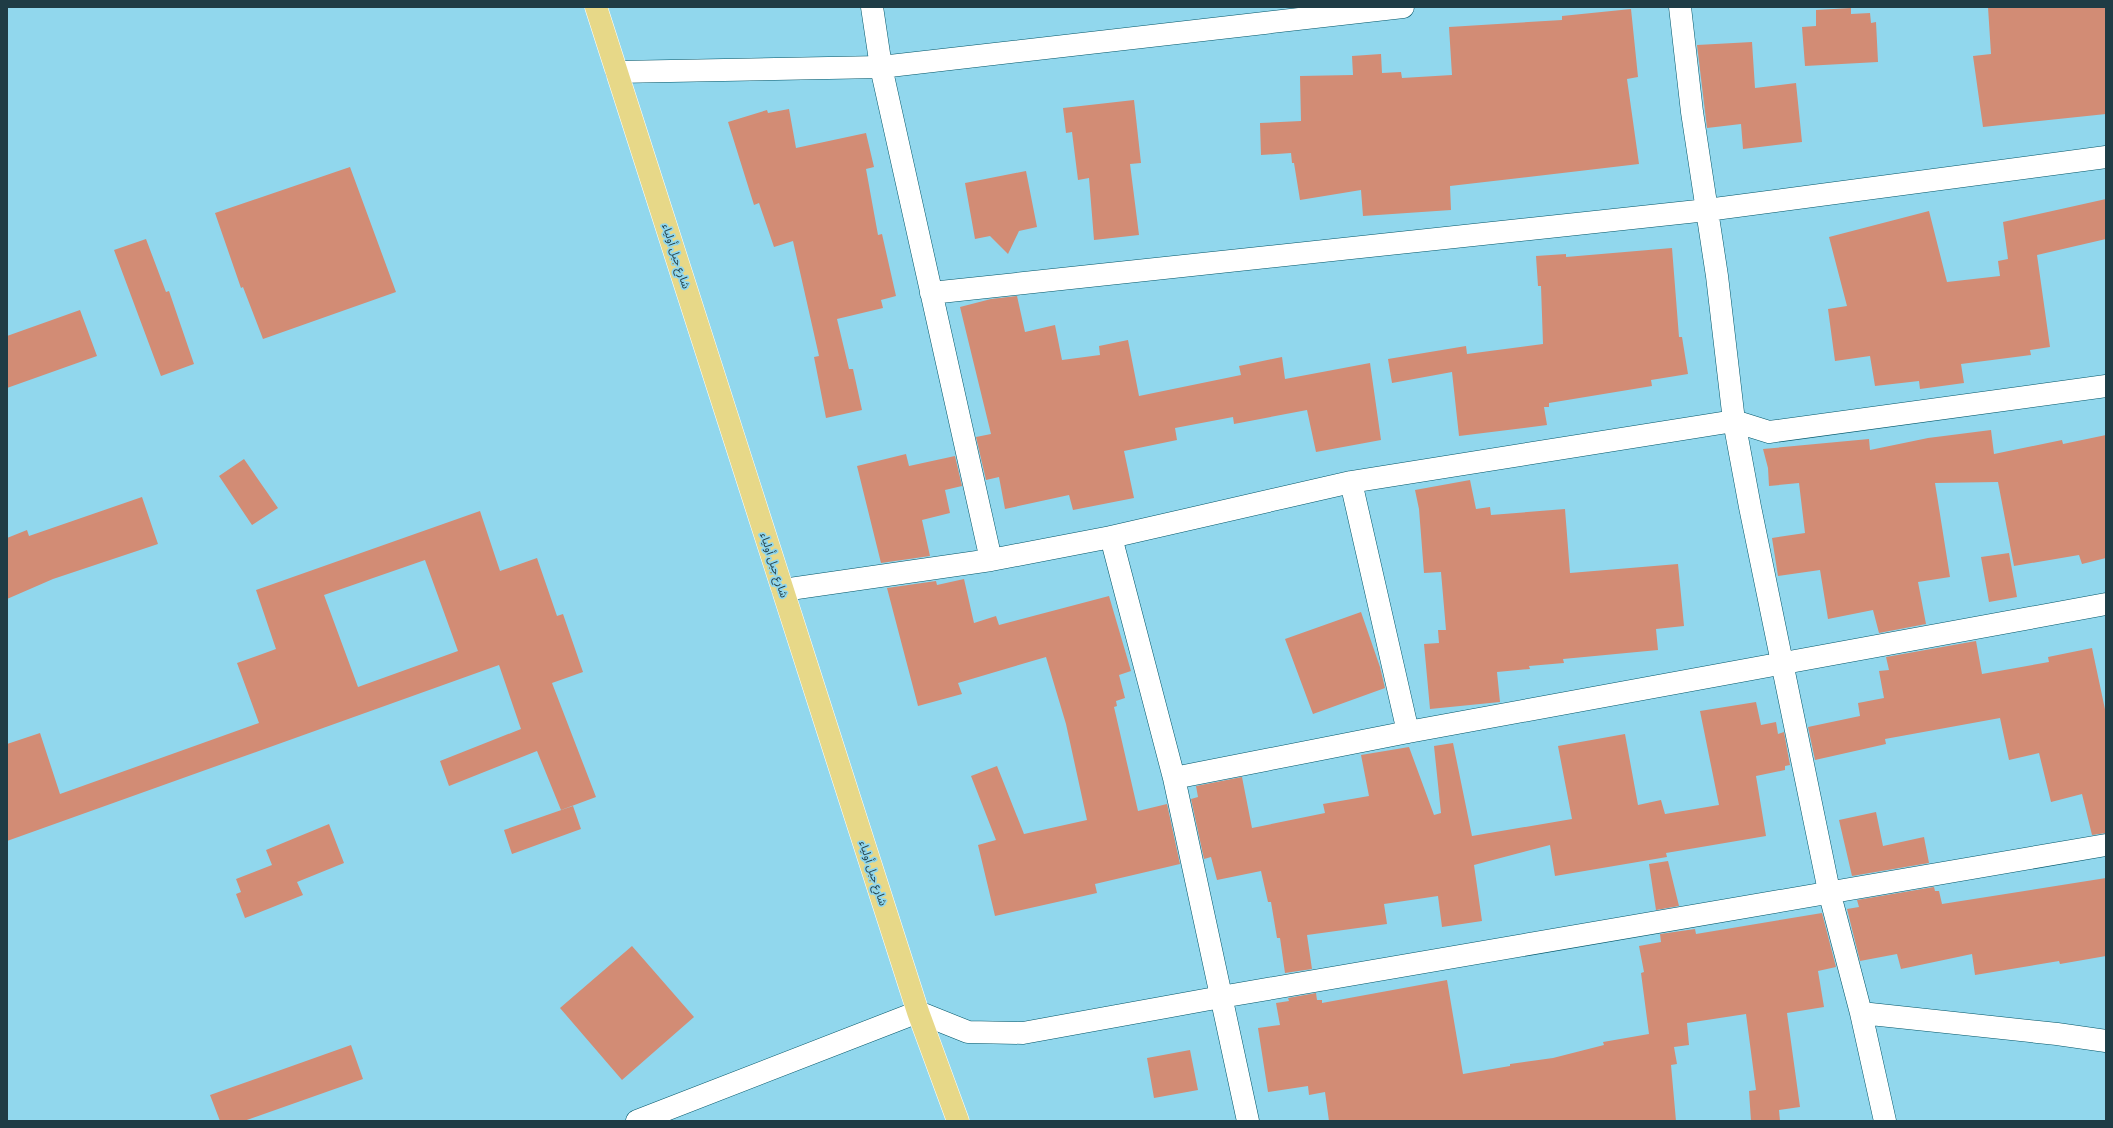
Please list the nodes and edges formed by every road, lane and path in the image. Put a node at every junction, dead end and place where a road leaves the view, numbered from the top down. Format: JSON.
{"nodes":[{"id":1,"x":596,"y":7,"type":"edge"},
{"id":2,"x":872,"y":7,"type":"edge"},
{"id":3,"x":1403,"y":7,"type":"edge"},
{"id":4,"x":1680,"y":7,"type":"edge"},
{"id":5,"x":881,"y":67,"type":"junction"},
{"id":6,"x":617,"y":72,"type":"junction"},
{"id":7,"x":2106,"y":158,"type":"edge"},
{"id":8,"x":1707,"y":210,"type":"junction"},
{"id":9,"x":932,"y":293,"type":"junction"},
{"id":10,"x":2106,"y":386,"type":"edge"},
{"id":11,"x":1734,"y":421,"type":"junction"},
{"id":12,"x":1351,"y":482,"type":"junction"},
{"id":13,"x":1110,"y":537,"type":"junction"},
{"id":14,"x":991,"y":560,"type":"junction"},
{"id":15,"x":783,"y":590,"type":"junction"},
{"id":16,"x":2106,"y":604,"type":"edge"},
{"id":17,"x":1781,"y":662,"type":"junction"},
{"id":18,"x":1408,"y":732,"type":"junction"},
{"id":19,"x":1174,"y":778,"type":"junction"},
{"id":20,"x":2106,"y":845,"type":"edge"},
{"id":21,"x":1829,"y":891,"type":"junction"},
{"id":22,"x":1221,"y":997,"type":"junction"},
{"id":23,"x":918,"y":1012,"type":"junction"},
{"id":24,"x":1861,"y":1013,"type":"junction"},
{"id":25,"x":2106,"y":1041,"type":"edge"},
{"id":26,"x":637,"y":1121,"type":"edge"},
{"id":27,"x":958,"y":1121,"type":"edge"},
{"id":28,"x":1248,"y":1121,"type":"edge"},
{"id":29,"x":1884,"y":1121,"type":"edge"}],
"edges":[{"from":1,"to":6,"type":"highway","name":"شارع جبل أولياء"},
{"from":2,"to":5,"type":"street"},
{"from":3,"to":5,"type":"street"},
{"from":4,"to":8,"type":"street"},
{"from":5,"to":6,"type":"street"},
{"from":5,"to":9,"type":"street"},
{"from":6,"to":15,"type":"highway","name":"شارع جبل أولياء"},
{"from":7,"to":8,"type":"street"},
{"from":8,"to":9,"type":"street"},
{"from":8,"to":11,"type":"street"},
{"from":9,"to":14,"type":"street"},
{"from":10,"to":11,"type":"street"},
{"from":11,"to":12,"type":"street"},
{"from":11,"to":17,"type":"street"},
{"from":12,"to":13,"type":"street"},
{"from":12,"to":18,"type":"street"},
{"from":13,"to":14,"type":"street"},
{"from":13,"to":19,"type":"street"},
{"from":14,"to":15,"type":"street"},
{"from":15,"to":23,"type":"highway","name":"شارع جبل أولياء"},
{"from":16,"to":17,"type":"street"},
{"from":17,"to":18,"type":"street"},
{"from":17,"to":21,"type":"street"},
{"from":18,"to":19,"type":"street"},
{"from":19,"to":22,"type":"street"},
{"from":20,"to":21,"type":"street"},
{"from":21,"to":22,"type":"street"},
{"from":21,"to":24,"type":"street"},
{"from":22,"to":23,"type":"street"},
{"from":22,"to":28,"type":"street"},
{"from":23,"to":26,"type":"street"},
{"from":23,"to":27,"type":"highway","name":"شارع جبل أولياء"},
{"from":24,"to":25,"type":"street"},
{"from":24,"to":29,"type":"street"}]}
